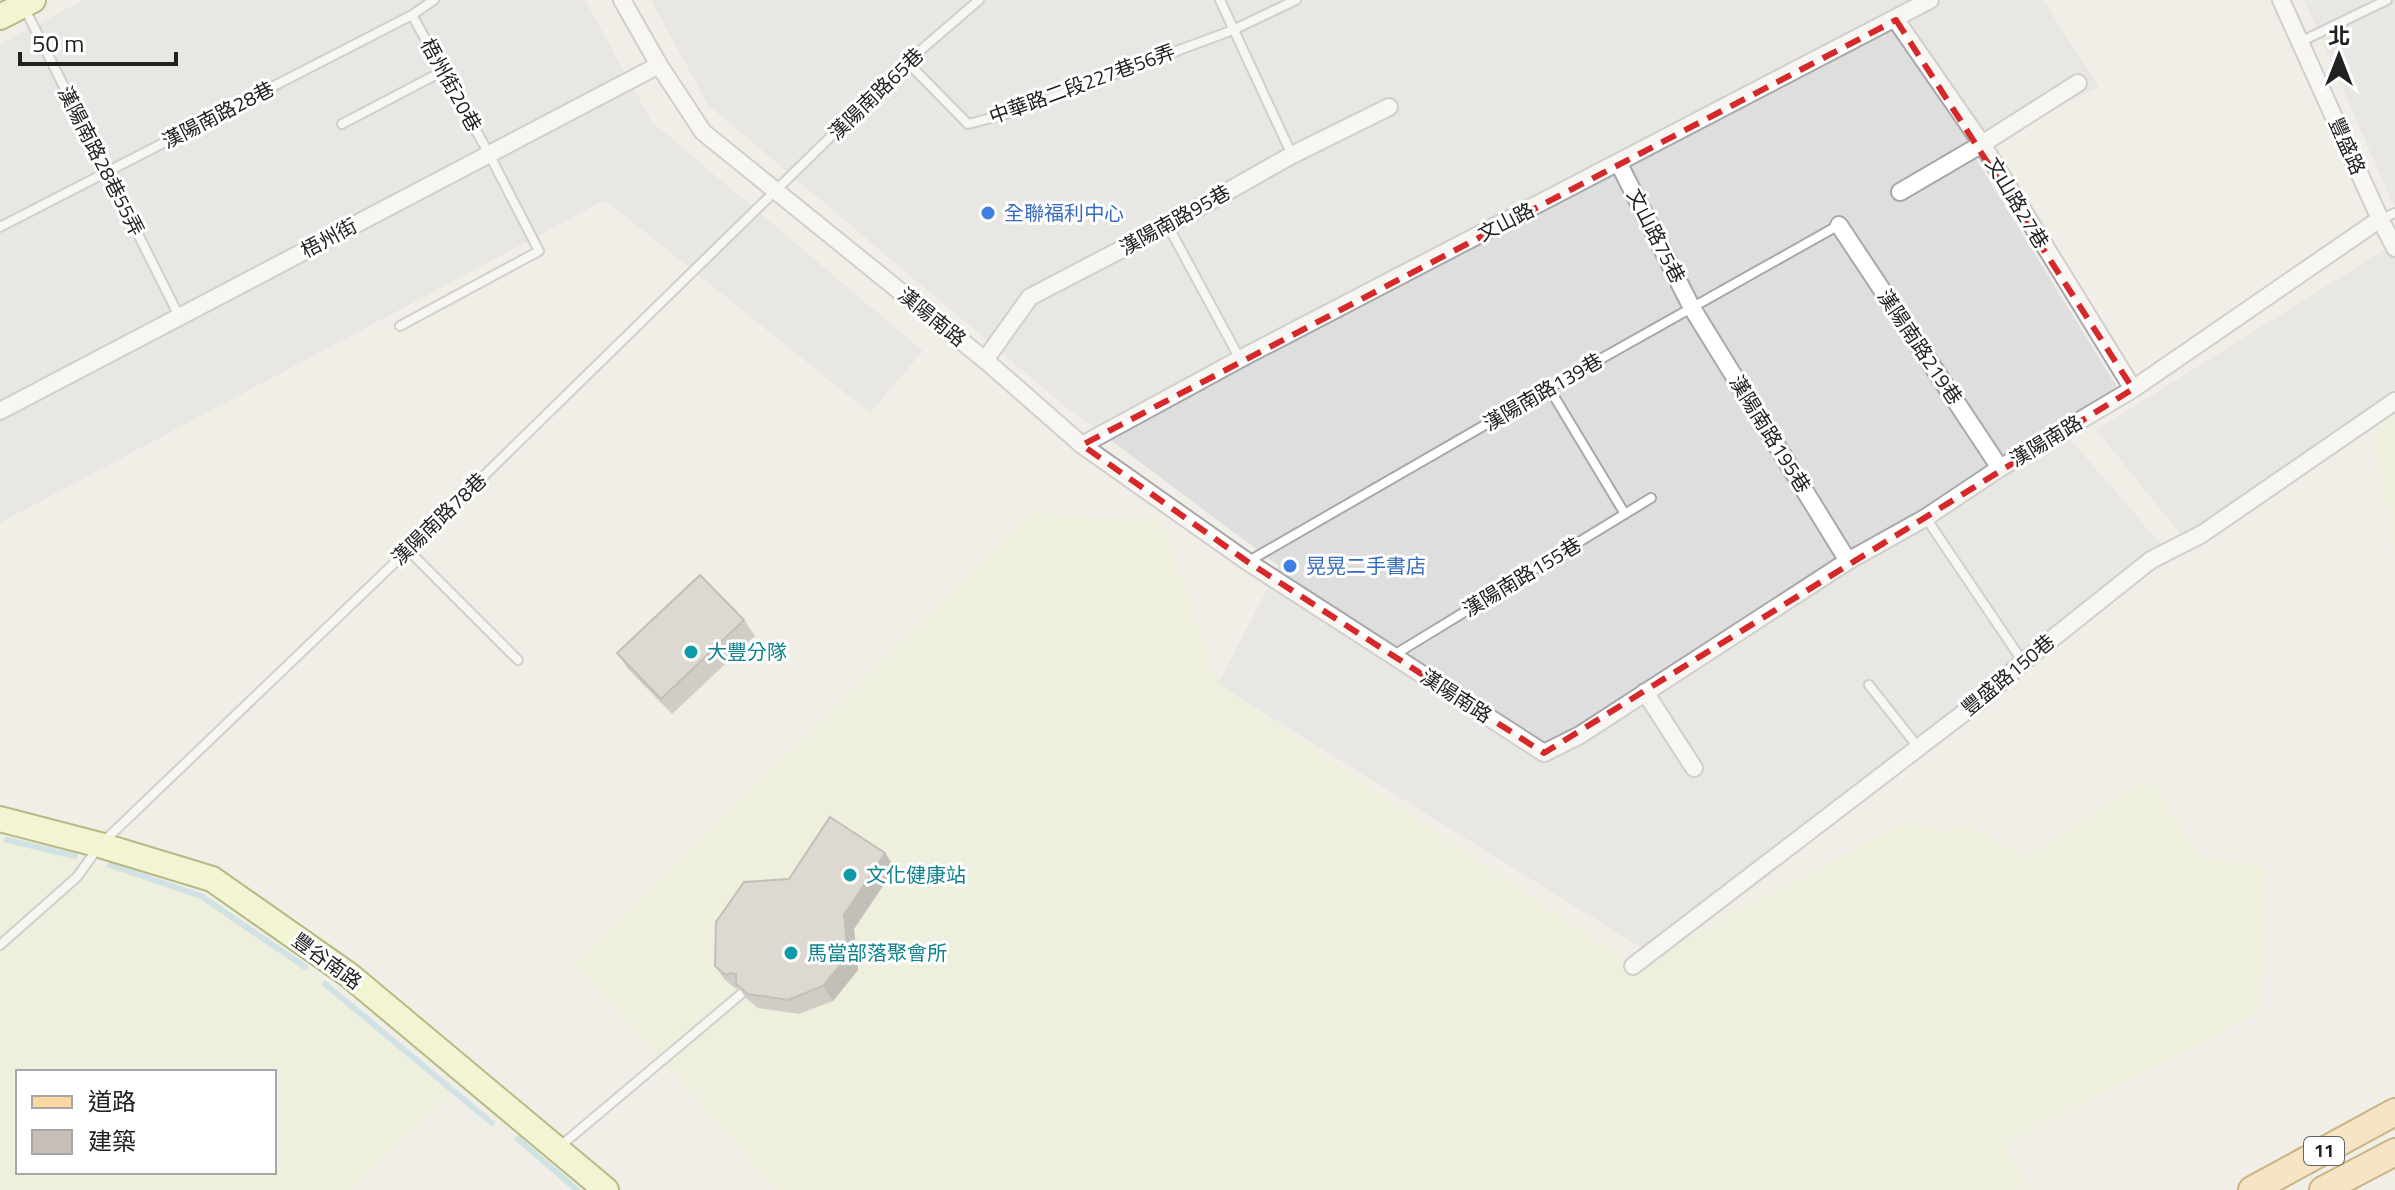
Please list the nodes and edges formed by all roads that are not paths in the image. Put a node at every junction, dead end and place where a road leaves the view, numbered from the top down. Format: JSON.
{"nodes":[{"id":1,"x":434,"y":0,"type":"edge"},
{"id":2,"x":622,"y":0,"type":"edge"},
{"id":3,"x":979,"y":0,"type":"edge"},
{"id":4,"x":1220,"y":0,"type":"edge"},
{"id":5,"x":1296,"y":0,"type":"edge"},
{"id":6,"x":2281,"y":0,"type":"edge"},
{"id":7,"x":2387,"y":0,"type":"edge"},
{"id":8,"x":1925,"y":1,"type":"edge"},
{"id":9,"x":28,"y":3,"type":"edge"},
{"id":10,"x":412,"y":15,"type":"junction"},
{"id":11,"x":0,"y":17,"type":"edge"},
{"id":12,"x":1896,"y":20,"type":"junction"},
{"id":13,"x":1233,"y":30,"type":"junction"},
{"id":14,"x":2300,"y":42,"type":"junction"},
{"id":15,"x":907,"y":62,"type":"junction"},
{"id":16,"x":659,"y":65,"type":"junction"},
{"id":17,"x":443,"y":71,"type":"junction"},
{"id":18,"x":2078,"y":83,"type":"dead end"},
{"id":19,"x":1389,"y":107,"type":"dead end"},
{"id":20,"x":342,"y":124,"type":"dead end"},
{"id":21,"x":1982,"y":144,"type":"junction"},
{"id":22,"x":489,"y":154,"type":"junction"},
{"id":23,"x":1292,"y":155,"type":"junction"},
{"id":24,"x":1619,"y":164,"type":"junction"},
{"id":25,"x":107,"y":173,"type":"junction"},
{"id":26,"x":777,"y":192,"type":"junction"},
{"id":27,"x":1900,"y":192,"type":"dead end"},
{"id":28,"x":2387,"y":216,"type":"edge"},
{"id":29,"x":1168,"y":225,"type":"junction"},
{"id":30,"x":1839,"y":225,"type":"joint"},
{"id":31,"x":0,"y":227,"type":"edge"},
{"id":32,"x":2395,"y":248,"type":"edge"},
{"id":33,"x":1692,"y":308,"type":"junction"},
{"id":34,"x":179,"y":317,"type":"junction"},
{"id":35,"x":400,"y":326,"type":"dead end"},
{"id":36,"x":1240,"y":359,"type":"junction"},
{"id":37,"x":985,"y":360,"type":"junction"},
{"id":38,"x":1549,"y":388,"type":"junction"},
{"id":39,"x":2133,"y":389,"type":"junction"},
{"id":40,"x":2395,"y":401,"type":"edge"},
{"id":41,"x":0,"y":411,"type":"edge"},
{"id":42,"x":1082,"y":445,"type":"junction"},
{"id":43,"x":2000,"y":468,"type":"junction"},
{"id":44,"x":1651,"y":498,"type":"dead end"},
{"id":45,"x":1625,"y":514,"type":"junction"},
{"id":46,"x":1925,"y":518,"type":"junction"},
{"id":47,"x":408,"y":550,"type":"junction"},
{"id":48,"x":1848,"y":561,"type":"junction"},
{"id":49,"x":1248,"y":562,"type":"junction"},
{"id":50,"x":1393,"y":656,"type":"junction"},
{"id":51,"x":518,"y":660,"type":"dead end"},
{"id":52,"x":2023,"y":662,"type":"junction"},
{"id":53,"x":1869,"y":685,"type":"dead end"},
{"id":54,"x":1645,"y":692,"type":"junction"},
{"id":55,"x":1918,"y":748,"type":"junction"},
{"id":56,"x":1694,"y":768,"type":"dead end"},
{"id":57,"x":0,"y":819,"type":"edge"},
{"id":58,"x":100,"y":845,"type":"junction"},
{"id":59,"x":0,"y":945,"type":"edge"},
{"id":60,"x":1633,"y":966,"type":"dead end"},
{"id":61,"x":741,"y":994,"type":"edge"},
{"id":62,"x":2395,"y":1112,"type":"edge"},
{"id":63,"x":557,"y":1149,"type":"junction"},
{"id":64,"x":2395,"y":1152,"type":"edge"},
{"id":65,"x":606,"y":1190,"type":"edge"},
{"id":66,"x":2252,"y":1190,"type":"edge"},
{"id":67,"x":2323,"y":1190,"type":"edge"}],
"edges":[{"from":1,"to":10,"type":"lane","name":"漢陽南路28巷"},
{"from":2,"to":16,"type":"street","name":"漢陽南路"},
{"from":3,"to":15,"type":"lane","name":"漢陽南路65巷"},
{"from":4,"to":13,"type":"lane"},
{"from":5,"to":13,"type":"lane"},
{"from":6,"to":14,"type":"street","name":"豐盛路"},
{"from":7,"to":14,"type":"lane"},
{"from":8,"to":12,"type":"street","name":"文山路"},
{"from":9,"to":11,"type":"street"},
{"from":9,"to":25,"type":"lane","name":"漢陽南路28巷55弄"},
{"from":10,"to":17,"type":"lane","name":"梧州街20巷"},
{"from":10,"to":25,"type":"lane","name":"漢陽南路28巷"},
{"from":12,"to":21,"type":"street","name":"文山路27巷"},
{"from":12,"to":24,"type":"street","name":"文山路"},
{"from":13,"to":15,"type":"lane","name":"中華路二段227巷56弄"},
{"from":13,"to":23,"type":"lane"},
{"from":14,"to":28,"type":"street","name":"豐盛路"},
{"from":15,"to":26,"type":"lane","name":"漢陽南路65巷"},
{"from":16,"to":22,"type":"street","name":"梧州街"},
{"from":16,"to":26,"type":"street","name":"漢陽南路"},
{"from":17,"to":20,"type":"lane"},
{"from":17,"to":22,"type":"lane","name":"梧州街20巷"},
{"from":18,"to":21,"type":"street"},
{"from":19,"to":23,"type":"street","name":"漢陽南路95巷"},
{"from":21,"to":27,"type":"street"},
{"from":21,"to":39,"type":"street","name":"文山路27巷"},
{"from":22,"to":34,"type":"street","name":"梧州街"},
{"from":22,"to":35,"type":"lane","name":"梧州街20巷"},
{"from":23,"to":29,"type":"street","name":"漢陽南路95巷"},
{"from":24,"to":33,"type":"street","name":"文山路75巷"},
{"from":24,"to":36,"type":"street","name":"文山路"},
{"from":25,"to":31,"type":"lane","name":"漢陽南路28巷"},
{"from":25,"to":34,"type":"lane","name":"漢陽南路28巷55弄"},
{"from":26,"to":37,"type":"street","name":"漢陽南路"},
{"from":26,"to":47,"type":"lane","name":"漢陽南路78巷"},
{"from":28,"to":32,"type":"street","name":"豐盛路"},
{"from":28,"to":39,"type":"street","name":"漢陽南路"},
{"from":29,"to":36,"type":"lane"},
{"from":29,"to":37,"type":"street","name":"漢陽南路95巷"},
{"from":30,"to":33,"type":"lane","name":"漢陽南路139巷"},
{"from":30,"to":43,"type":"street","name":"漢陽南路219巷"},
{"from":33,"to":38,"type":"lane","name":"漢陽南路139巷"},
{"from":33,"to":48,"type":"street","name":"漢陽南路195巷"},
{"from":34,"to":41,"type":"street","name":"梧州街"},
{"from":36,"to":42,"type":"street","name":"文山路"},
{"from":37,"to":42,"type":"street","name":"漢陽南路"},
{"from":38,"to":45,"type":"lane"},
{"from":38,"to":49,"type":"lane","name":"漢陽南路139巷"},
{"from":39,"to":43,"type":"street","name":"漢陽南路"},
{"from":40,"to":52,"type":"street","name":"豐盛路150巷"},
{"from":42,"to":49,"type":"street","name":"漢陽南路"},
{"from":43,"to":46,"type":"street","name":"漢陽南路"},
{"from":44,"to":45,"type":"lane","name":"漢陽南路155巷"},
{"from":45,"to":50,"type":"lane","name":"漢陽南路155巷"},
{"from":46,"to":48,"type":"street","name":"漢陽南路"},
{"from":46,"to":52,"type":"lane"},
{"from":47,"to":51,"type":"lane"},
{"from":47,"to":58,"type":"lane","name":"漢陽南路78巷"},
{"from":48,"to":54,"type":"street","name":"漢陽南路"},
{"from":49,"to":50,"type":"street","name":"漢陽南路"},
{"from":50,"to":54,"type":"street","name":"漢陽南路"},
{"from":52,"to":55,"type":"street","name":"豐盛路150巷"},
{"from":53,"to":55,"type":"lane"},
{"from":54,"to":56,"type":"street"},
{"from":55,"to":60,"type":"street","name":"豐盛路150巷"},
{"from":57,"to":58,"type":"street","name":"豐谷南路"},
{"from":58,"to":59,"type":"lane","name":"漢陽南路78巷"},
{"from":58,"to":63,"type":"street","name":"豐谷南路"},
{"from":61,"to":63,"type":"lane"},
{"from":62,"to":66,"type":"main road","number":"11"},
{"from":63,"to":65,"type":"street","name":"豐谷南路"},
{"from":64,"to":67,"type":"main road","number":"11"}]}
